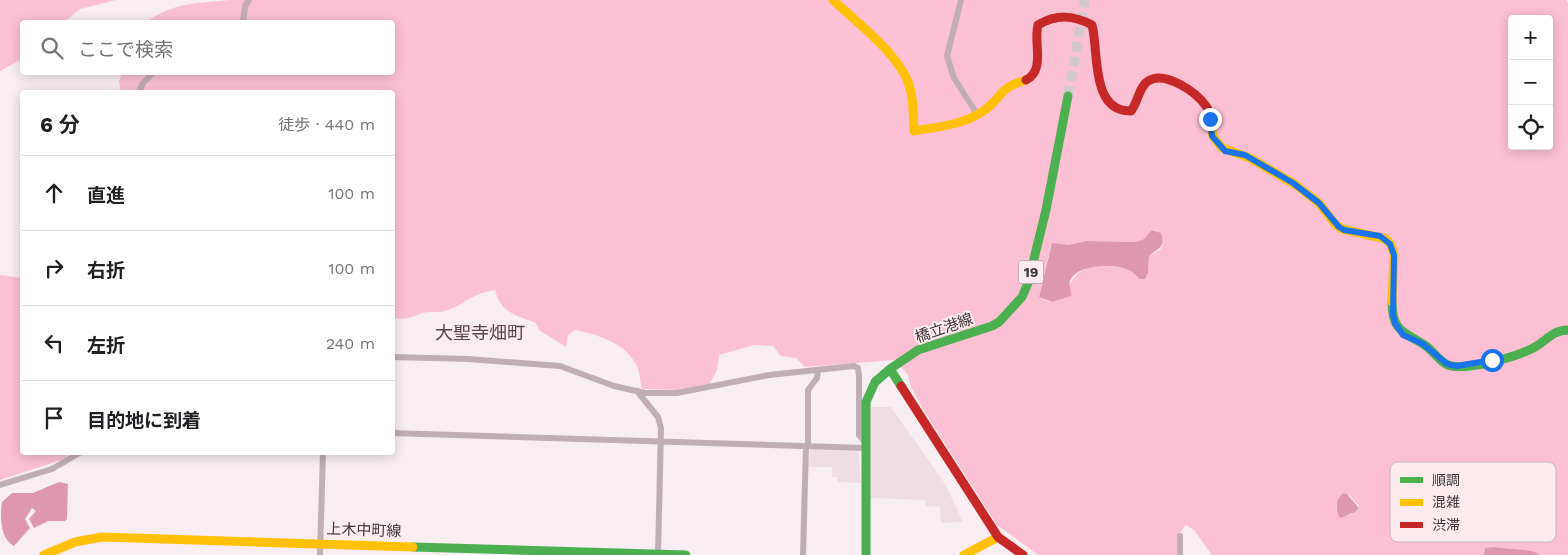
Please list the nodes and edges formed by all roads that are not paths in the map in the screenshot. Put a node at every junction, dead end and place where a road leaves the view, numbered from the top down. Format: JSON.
{"nodes":[{"id":1,"x":249,"y":0,"type":"edge"},
{"id":2,"x":832,"y":0,"type":"edge"},
{"id":3,"x":961,"y":0,"type":"edge"},
{"id":4,"x":242,"y":20,"type":"edge"},
{"id":5,"x":151,"y":75,"type":"edge"},
{"id":6,"x":140,"y":90,"type":"edge"},
{"id":7,"x":1068,"y":96,"type":"tunnel mouth"},
{"id":8,"x":977,"y":114,"type":"junction"},
{"id":9,"x":1568,"y":330,"type":"edge"},
{"id":10,"x":395,"y":357,"type":"edge"},
{"id":11,"x":890,"y":369,"type":"junction"},
{"id":12,"x":818,"y":370,"type":"junction"},
{"id":13,"x":638,"y":391,"type":"junction"},
{"id":14,"x":395,"y":433,"type":"edge"},
{"id":15,"x":662,"y":441,"type":"junction"},
{"id":16,"x":865,"y":445,"type":"junction"},
{"id":17,"x":807,"y":446,"type":"junction"},
{"id":18,"x":76,"y":455,"type":"edge"},
{"id":19,"x":323,"y":455,"type":"edge"},
{"id":20,"x":0,"y":484,"type":"edge"},
{"id":21,"x":1180,"y":536,"type":"dead end"},
{"id":22,"x":998,"y":537,"type":"junction"},
{"id":23,"x":320,"y":542,"type":"junction"},
{"id":24,"x":658,"y":554,"type":"edge"},
{"id":25,"x":44,"y":555,"type":"edge"},
{"id":26,"x":320,"y":555,"type":"edge"},
{"id":27,"x":686,"y":555,"type":"edge"},
{"id":28,"x":802,"y":555,"type":"edge"},
{"id":29,"x":866,"y":555,"type":"edge"},
{"id":30,"x":964,"y":555,"type":"edge"},
{"id":31,"x":1023,"y":555,"type":"edge"},
{"id":32,"x":1180,"y":555,"type":"edge"}],
"edges":[{"from":1,"to":4,"type":"street"},
{"from":2,"to":8,"type":"street"},
{"from":3,"to":8,"type":"street"},
{"from":5,"to":6,"type":"street"},
{"from":7,"to":11,"type":"street","name":"橋立港線","number":"19"},
{"from":8,"to":9,"type":"street"},
{"from":10,"to":13,"type":"street"},
{"from":11,"to":16,"type":"street","name":"橋立港線"},
{"from":11,"to":22,"type":"street"},
{"from":12,"to":13,"type":"street"},
{"from":12,"to":16,"type":"street"},
{"from":12,"to":17,"type":"street"},
{"from":13,"to":15,"type":"street"},
{"from":14,"to":15,"type":"street"},
{"from":15,"to":17,"type":"street"},
{"from":15,"to":24,"type":"street"},
{"from":16,"to":17,"type":"street"},
{"from":16,"to":29,"type":"street","name":"橋立港線"},
{"from":17,"to":28,"type":"street"},
{"from":18,"to":20,"type":"street"},
{"from":19,"to":23,"type":"street"},
{"from":21,"to":32,"type":"street"},
{"from":22,"to":30,"type":"street"},
{"from":22,"to":31,"type":"street"},
{"from":23,"to":24,"type":"street","name":"上木中町線"},
{"from":23,"to":25,"type":"street","name":"上木中町線"},
{"from":23,"to":26,"type":"street"},
{"from":24,"to":27,"type":"street","name":"上木中町線"}]}
